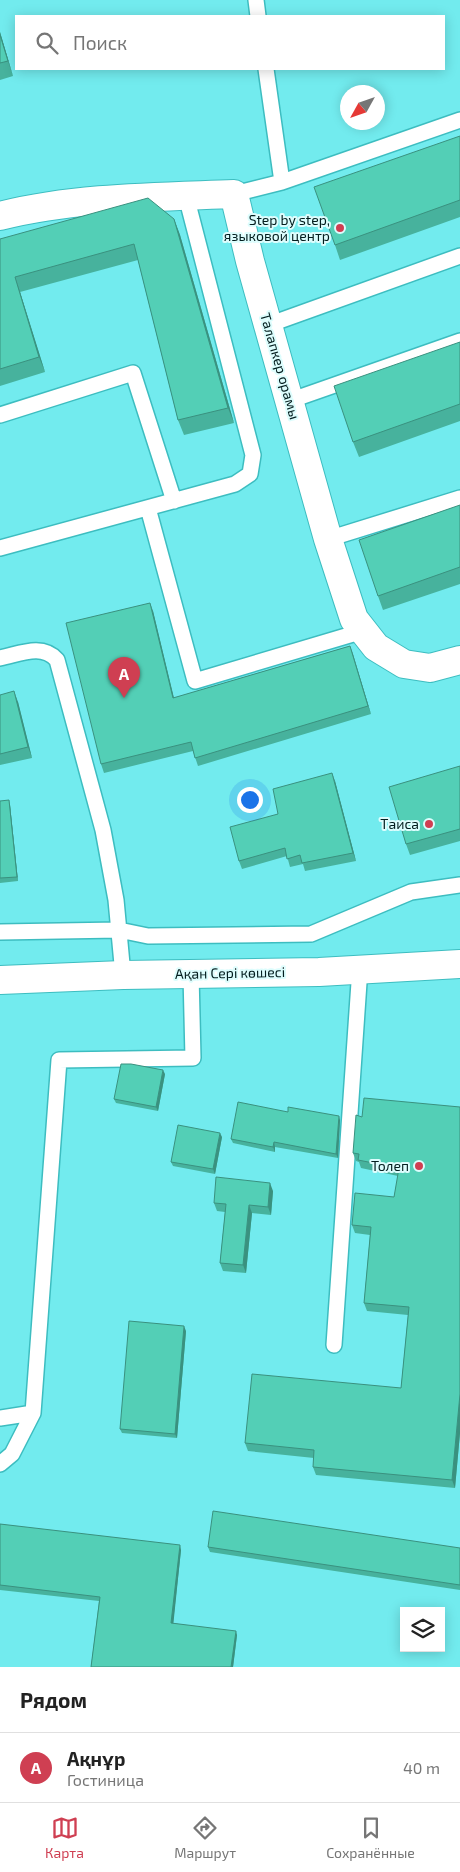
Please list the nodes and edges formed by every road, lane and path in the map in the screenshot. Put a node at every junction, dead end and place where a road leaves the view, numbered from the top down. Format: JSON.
{"nodes":[{"id":1,"x":256,"y":0,"type":"edge"},
{"id":2,"x":258,"y":15,"type":"edge"},
{"id":3,"x":266,"y":70,"type":"edge"},
{"id":4,"x":460,"y":120,"type":"edge"},
{"id":5,"x":282,"y":182,"type":"junction"},
{"id":6,"x":234,"y":194,"type":"junction"},
{"id":7,"x":186,"y":196,"type":"junction"},
{"id":8,"x":12,"y":213,"type":"edge"},
{"id":9,"x":460,"y":256,"type":"edge"},
{"id":10,"x":268,"y":325,"type":"junction"},
{"id":11,"x":460,"y":341,"type":"edge"},
{"id":12,"x":289,"y":401,"type":"junction"},
{"id":13,"x":0,"y":415,"type":"edge"},
{"id":14,"x":460,"y":498,"type":"edge"},
{"id":15,"x":174,"y":501,"type":"junction"},
{"id":16,"x":148,"y":508,"type":"junction"},
{"id":17,"x":328,"y":539,"type":"junction"},
{"id":18,"x":0,"y":548,"type":"edge"},
{"id":19,"x":363,"y":631,"type":"junction"},
{"id":20,"x":0,"y":658,"type":"edge"},
{"id":21,"x":460,"y":660,"type":"edge"},
{"id":22,"x":460,"y":885,"type":"edge"},
{"id":23,"x":119,"y":930,"type":"junction"},
{"id":24,"x":0,"y":932,"type":"edge"},
{"id":25,"x":460,"y":964,"type":"edge"},
{"id":26,"x":360,"y":968,"type":"junction"},
{"id":27,"x":191,"y":974,"type":"junction"},
{"id":28,"x":123,"y":975,"type":"junction"},
{"id":29,"x":0,"y":980,"type":"edge"},
{"id":30,"x":334,"y":1345,"type":"dead end"},
{"id":31,"x":33,"y":1413,"type":"junction"},
{"id":32,"x":0,"y":1418,"type":"edge"},
{"id":33,"x":0,"y":1464,"type":"edge"}],
"edges":[{"from":1,"to":2,"type":"lane"},
{"from":3,"to":5,"type":"lane"},
{"from":4,"to":5,"type":"lane"},
{"from":5,"to":6,"type":"lane"},
{"from":6,"to":7,"type":"street"},
{"from":6,"to":10,"type":"street","name":"Талапкер орамы"},
{"from":7,"to":8,"type":"street"},
{"from":7,"to":15,"type":"lane"},
{"from":9,"to":10,"type":"lane"},
{"from":10,"to":12,"type":"street","name":"Талапкер орамы"},
{"from":11,"to":12,"type":"lane"},
{"from":12,"to":17,"type":"street","name":"Талапкер орамы"},
{"from":13,"to":15,"type":"lane"},
{"from":14,"to":17,"type":"lane"},
{"from":15,"to":16,"type":"lane"},
{"from":16,"to":18,"type":"lane"},
{"from":16,"to":19,"type":"lane"},
{"from":17,"to":19,"type":"street","name":"Талапкер орамы"},
{"from":19,"to":21,"type":"street","name":"Талапкер орамы"},
{"from":20,"to":23,"type":"lane"},
{"from":22,"to":23,"type":"lane"},
{"from":23,"to":24,"type":"lane"},
{"from":23,"to":28,"type":"lane"},
{"from":25,"to":26,"type":"street","name":"Ақан Сері көшесі"},
{"from":26,"to":27,"type":"street","name":"Ақан Сері көшесі"},
{"from":26,"to":30,"type":"lane"},
{"from":27,"to":28,"type":"street","name":"Ақан Сері көшесі"},
{"from":27,"to":31,"type":"lane"},
{"from":28,"to":29,"type":"street","name":"Ақан Сері көшесі"},
{"from":31,"to":32,"type":"lane"},
{"from":31,"to":33,"type":"lane"}]}
